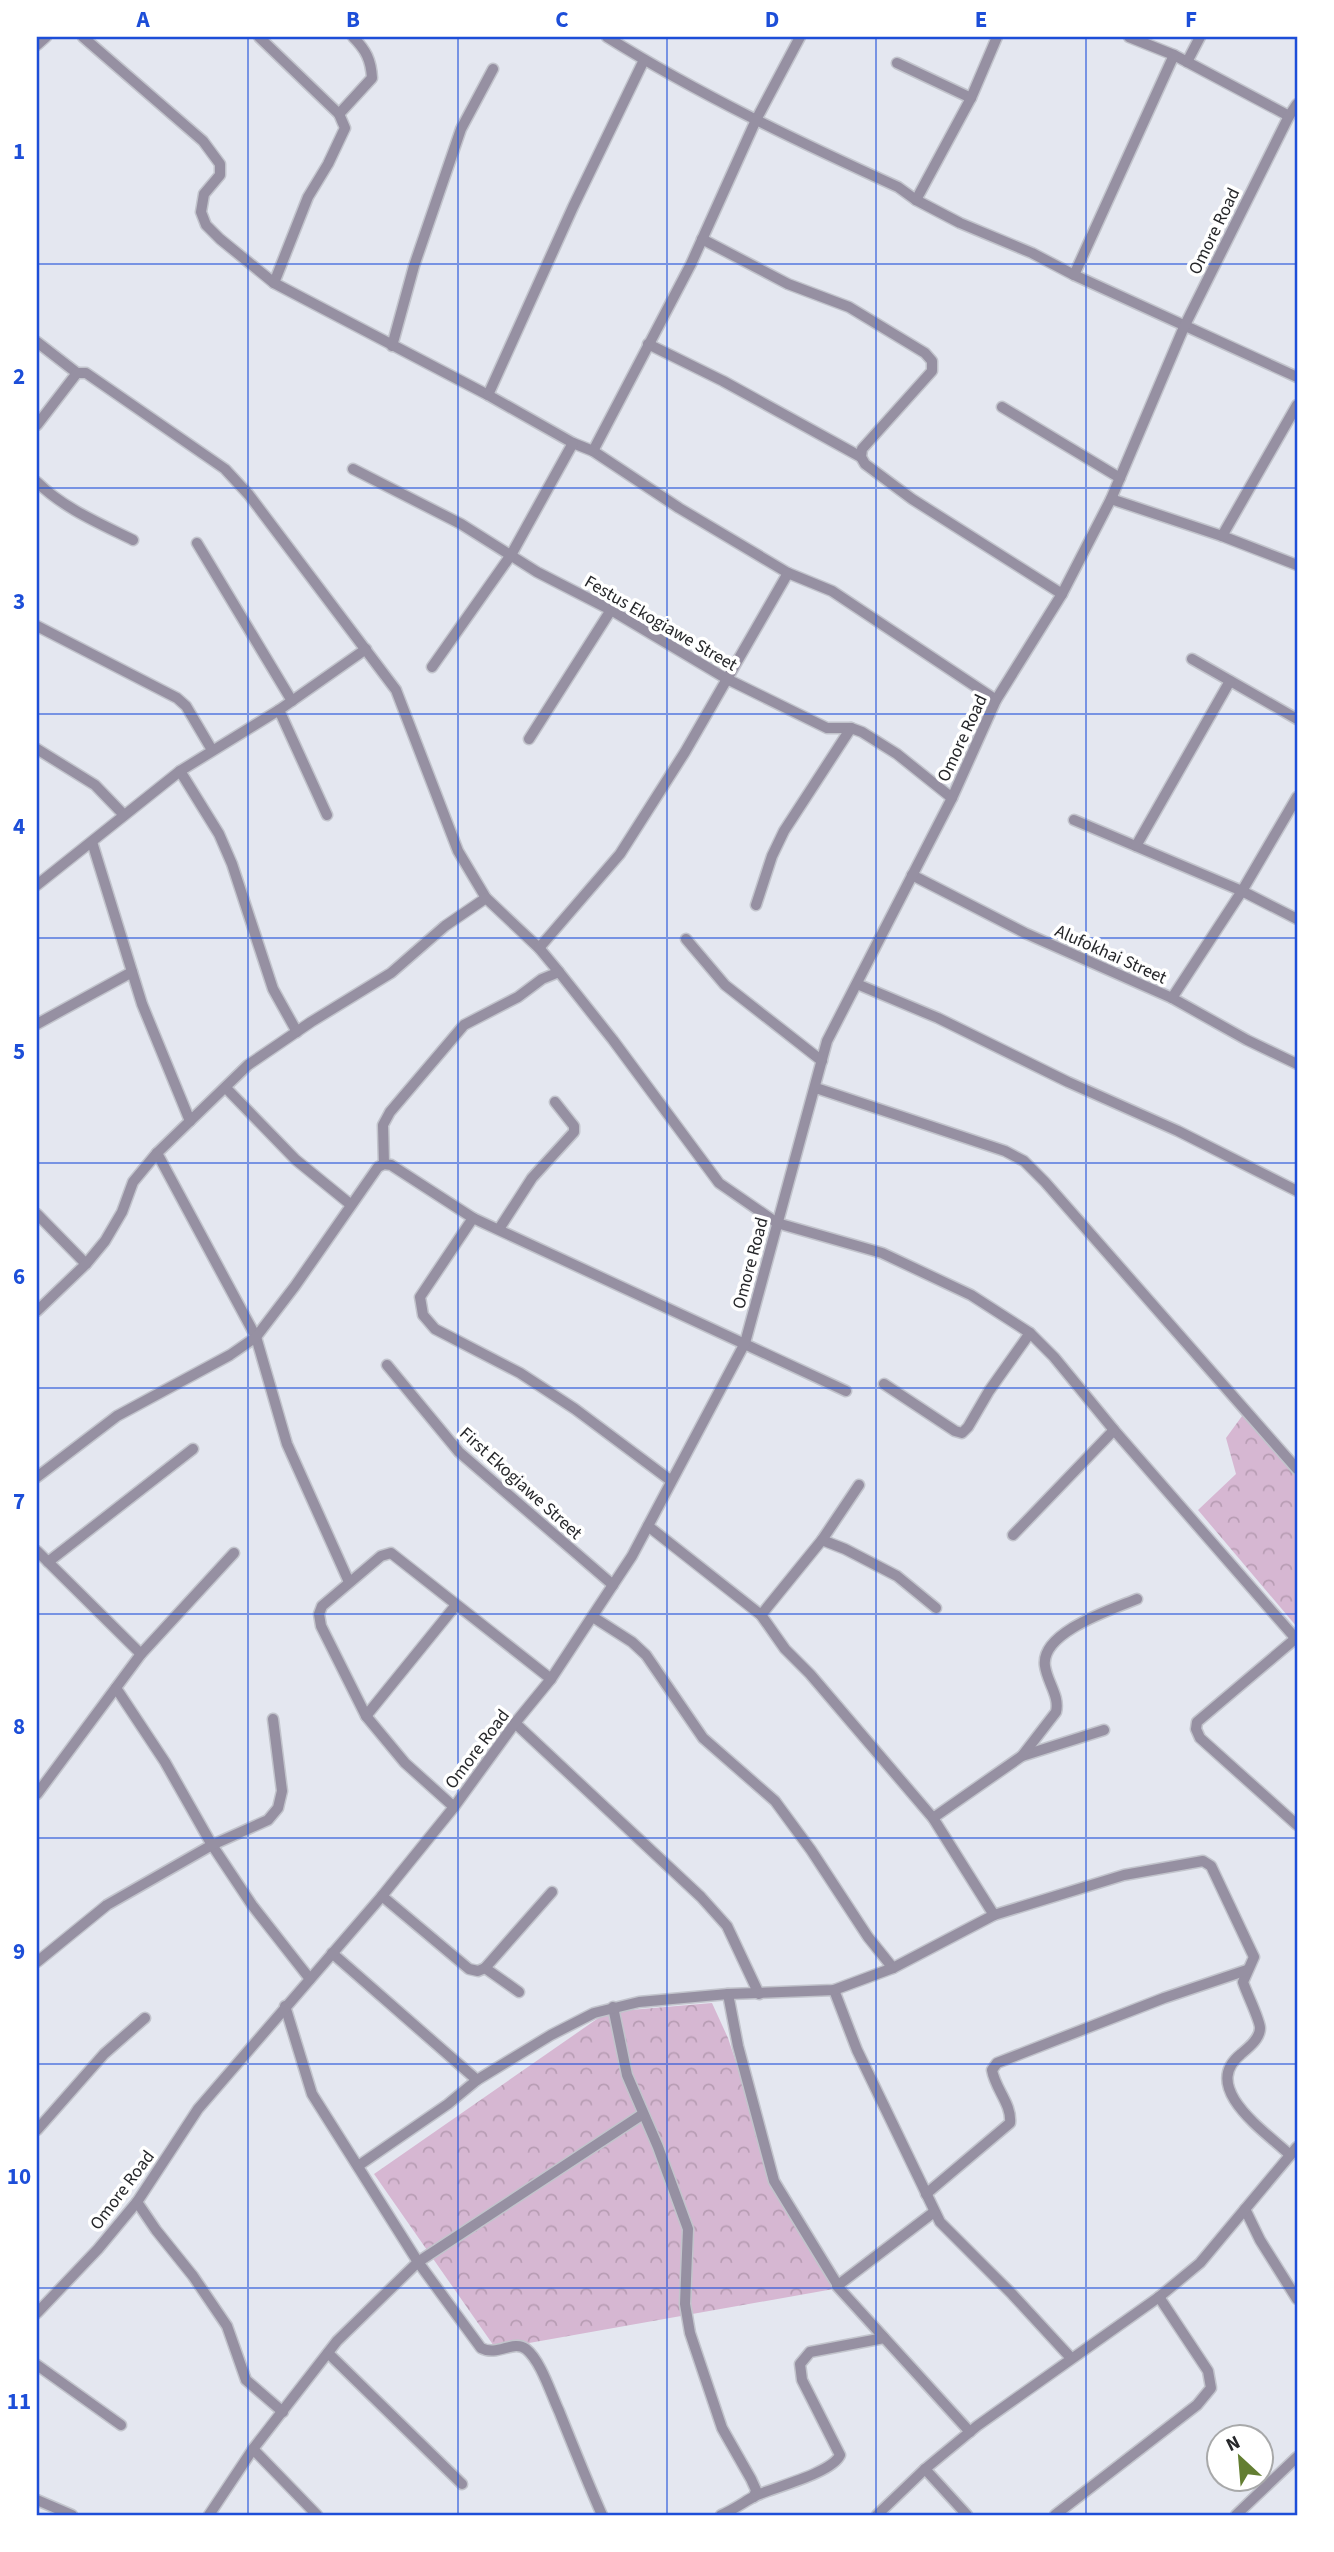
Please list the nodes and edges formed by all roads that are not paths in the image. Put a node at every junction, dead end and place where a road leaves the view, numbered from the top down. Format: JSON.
{"nodes":[{"id":1,"x":46,"y":37,"type":"edge"},
{"id":2,"x":83,"y":37,"type":"edge"},
{"id":3,"x":259,"y":37,"type":"edge"},
{"id":4,"x":354,"y":37,"type":"edge"},
{"id":5,"x":607,"y":37,"type":"edge"},
{"id":6,"x":800,"y":37,"type":"edge"},
{"id":7,"x":997,"y":37,"type":"edge"},
{"id":8,"x":1129,"y":37,"type":"edge"},
{"id":9,"x":1200,"y":37,"type":"edge"},
{"id":10,"x":37,"y":45,"type":"edge"},
{"id":11,"x":1174,"y":55,"type":"junction"},
{"id":12,"x":644,"y":60,"type":"junction"},
{"id":13,"x":1187,"y":62,"type":"junction"},
{"id":14,"x":897,"y":63,"type":"dead end"},
{"id":15,"x":493,"y":69,"type":"dead end"},
{"id":16,"x":971,"y":98,"type":"junction"},
{"id":17,"x":1297,"y":104,"type":"edge"},
{"id":18,"x":339,"y":114,"type":"junction"},
{"id":19,"x":1289,"y":116,"type":"junction"},
{"id":20,"x":757,"y":120,"type":"junction"},
{"id":21,"x":916,"y":200,"type":"junction"},
{"id":22,"x":702,"y":239,"type":"junction"},
{"id":23,"x":1074,"y":275,"type":"junction"},
{"id":24,"x":274,"y":284,"type":"junction"},
{"id":25,"x":1184,"y":327,"type":"junction"},
{"id":26,"x":37,"y":342,"type":"edge"},
{"id":27,"x":648,"y":344,"type":"junction"},
{"id":28,"x":392,"y":346,"type":"junction"},
{"id":29,"x":77,"y":373,"type":"junction"},
{"id":30,"x":1297,"y":377,"type":"edge"},
{"id":31,"x":488,"y":395,"type":"junction"},
{"id":32,"x":1297,"y":405,"type":"edge"},
{"id":33,"x":1002,"y":407,"type":"dead end"},
{"id":34,"x":37,"y":425,"type":"edge"},
{"id":35,"x":573,"y":443,"type":"junction"},
{"id":36,"x":593,"y":451,"type":"junction"},
{"id":37,"x":861,"y":457,"type":"junction"},
{"id":38,"x":353,"y":469,"type":"dead end"},
{"id":39,"x":1120,"y":478,"type":"junction"},
{"id":40,"x":37,"y":482,"type":"edge"},
{"id":41,"x":1111,"y":499,"type":"junction"},
{"id":42,"x":1222,"y":536,"type":"junction"},
{"id":43,"x":133,"y":540,"type":"dead end"},
{"id":44,"x":197,"y":542,"type":"dead end"},
{"id":45,"x":511,"y":555,"type":"junction"},
{"id":46,"x":1297,"y":565,"type":"edge"},
{"id":47,"x":788,"y":573,"type":"junction"},
{"id":48,"x":1062,"y":594,"type":"junction"},
{"id":49,"x":611,"y":610,"type":"junction"},
{"id":50,"x":37,"y":626,"type":"edge"},
{"id":51,"x":366,"y":649,"type":"junction"},
{"id":52,"x":1192,"y":659,"type":"dead end"},
{"id":53,"x":432,"y":667,"type":"dead end"},
{"id":54,"x":727,"y":679,"type":"junction"},
{"id":55,"x":1230,"y":681,"type":"junction"},
{"id":56,"x":996,"y":700,"type":"junction"},
{"id":57,"x":292,"y":701,"type":"junction"},
{"id":58,"x":279,"y":710,"type":"junction"},
{"id":59,"x":1297,"y":719,"type":"edge"},
{"id":60,"x":852,"y":728,"type":"junction"},
{"id":61,"x":529,"y":739,"type":"dead end"},
{"id":62,"x":37,"y":749,"type":"edge"},
{"id":63,"x":212,"y":750,"type":"junction"},
{"id":64,"x":180,"y":771,"type":"junction"},
{"id":65,"x":1297,"y":796,"type":"edge"},
{"id":66,"x":952,"y":798,"type":"junction"},
{"id":67,"x":124,"y":815,"type":"junction"},
{"id":68,"x":327,"y":815,"type":"dead end"},
{"id":69,"x":1074,"y":820,"type":"dead end"},
{"id":70,"x":92,"y":842,"type":"junction"},
{"id":71,"x":1136,"y":846,"type":"junction"},
{"id":72,"x":912,"y":875,"type":"junction"},
{"id":73,"x":37,"y":885,"type":"edge"},
{"id":74,"x":1242,"y":891,"type":"junction"},
{"id":75,"x":486,"y":898,"type":"junction"},
{"id":76,"x":756,"y":905,"type":"dead end"},
{"id":77,"x":1297,"y":919,"type":"edge"},
{"id":78,"x":686,"y":939,"type":"dead end"},
{"id":79,"x":539,"y":948,"type":"junction"},
{"id":80,"x":132,"y":972,"type":"junction"},
{"id":81,"x":559,"y":972,"type":"junction"},
{"id":82,"x":857,"y":984,"type":"junction"},
{"id":83,"x":1172,"y":998,"type":"junction"},
{"id":84,"x":37,"y":1024,"type":"edge"},
{"id":85,"x":297,"y":1032,"type":"junction"},
{"id":86,"x":822,"y":1061,"type":"junction"},
{"id":87,"x":1297,"y":1064,"type":"edge"},
{"id":88,"x":226,"y":1088,"type":"junction"},
{"id":89,"x":816,"y":1088,"type":"junction"},
{"id":90,"x":555,"y":1102,"type":"dead end"},
{"id":91,"x":190,"y":1121,"type":"junction"},
{"id":92,"x":157,"y":1153,"type":"junction"},
{"id":93,"x":384,"y":1164,"type":"junction"},
{"id":94,"x":1297,"y":1191,"type":"edge"},
{"id":95,"x":350,"y":1204,"type":"junction"},
{"id":96,"x":37,"y":1214,"type":"edge"},
{"id":97,"x":472,"y":1217,"type":"junction"},
{"id":98,"x":777,"y":1223,"type":"junction"},
{"id":99,"x":499,"y":1229,"type":"junction"},
{"id":100,"x":86,"y":1264,"type":"junction"},
{"id":101,"x":37,"y":1311,"type":"edge"},
{"id":102,"x":1030,"y":1333,"type":"junction"},
{"id":103,"x":256,"y":1337,"type":"junction"},
{"id":104,"x":745,"y":1343,"type":"junction"},
{"id":105,"x":387,"y":1365,"type":"dead end"},
{"id":106,"x":884,"y":1384,"type":"dead end"},
{"id":107,"x":845,"y":1391,"type":"dead end"},
{"id":108,"x":1114,"y":1430,"type":"junction"},
{"id":109,"x":193,"y":1449,"type":"dead end"},
{"id":110,"x":1297,"y":1469,"type":"edge"},
{"id":111,"x":37,"y":1477,"type":"edge"},
{"id":112,"x":670,"y":1480,"type":"junction"},
{"id":113,"x":859,"y":1485,"type":"dead end"},
{"id":114,"x":648,"y":1526,"type":"junction"},
{"id":115,"x":1013,"y":1535,"type":"dead end"},
{"id":116,"x":822,"y":1540,"type":"junction"},
{"id":117,"x":37,"y":1551,"type":"edge"},
{"id":118,"x":234,"y":1553,"type":"dead end"},
{"id":119,"x":48,"y":1562,"type":"junction"},
{"id":120,"x":349,"y":1582,"type":"junction"},
{"id":121,"x":613,"y":1586,"type":"junction"},
{"id":122,"x":1137,"y":1600,"type":"dead end"},
{"id":123,"x":456,"y":1605,"type":"junction"},
{"id":124,"x":936,"y":1608,"type":"dead end"},
{"id":125,"x":761,"y":1615,"type":"junction"},
{"id":126,"x":593,"y":1617,"type":"junction"},
{"id":127,"x":1296,"y":1640,"type":"edge"},
{"id":128,"x":141,"y":1654,"type":"junction"},
{"id":129,"x":551,"y":1679,"type":"junction"},
{"id":130,"x":116,"y":1688,"type":"junction"},
{"id":131,"x":366,"y":1716,"type":"junction"},
{"id":132,"x":273,"y":1719,"type":"dead end"},
{"id":133,"x":515,"y":1723,"type":"junction"},
{"id":134,"x":1104,"y":1730,"type":"dead end"},
{"id":135,"x":1022,"y":1756,"type":"junction"},
{"id":136,"x":37,"y":1794,"type":"edge"},
{"id":137,"x":454,"y":1807,"type":"junction"},
{"id":138,"x":933,"y":1818,"type":"junction"},
{"id":139,"x":1297,"y":1825,"type":"edge"},
{"id":140,"x":212,"y":1845,"type":"junction"},
{"id":141,"x":552,"y":1892,"type":"dead end"},
{"id":142,"x":382,"y":1896,"type":"junction"},
{"id":143,"x":994,"y":1915,"type":"junction"},
{"id":144,"x":332,"y":1953,"type":"junction"},
{"id":145,"x":37,"y":1962,"type":"edge"},
{"id":146,"x":485,"y":1968,"type":"junction"},
{"id":147,"x":893,"y":1968,"type":"junction"},
{"id":148,"x":1247,"y":1970,"type":"junction"},
{"id":149,"x":310,"y":1979,"type":"junction"},
{"id":150,"x":834,"y":1990,"type":"junction"},
{"id":151,"x":519,"y":1992,"type":"dead end"},
{"id":152,"x":728,"y":1994,"type":"junction"},
{"id":153,"x":759,"y":1994,"type":"junction"},
{"id":154,"x":285,"y":2006,"type":"junction"},
{"id":155,"x":612,"y":2007,"type":"junction"},
{"id":156,"x":145,"y":2018,"type":"dead end"},
{"id":157,"x":477,"y":2080,"type":"junction"},
{"id":158,"x":643,"y":2114,"type":"junction"},
{"id":159,"x":37,"y":2130,"type":"edge"},
{"id":160,"x":1297,"y":2147,"type":"edge"},
{"id":161,"x":1290,"y":2155,"type":"junction"},
{"id":162,"x":358,"y":2166,"type":"junction"},
{"id":163,"x":926,"y":2194,"type":"junction"},
{"id":164,"x":137,"y":2202,"type":"junction"},
{"id":165,"x":1245,"y":2209,"type":"junction"},
{"id":166,"x":934,"y":2213,"type":"junction"},
{"id":167,"x":418,"y":2262,"type":"junction"},
{"id":168,"x":837,"y":2284,"type":"junction"},
{"id":169,"x":1158,"y":2297,"type":"junction"},
{"id":170,"x":1297,"y":2299,"type":"edge"},
{"id":171,"x":37,"y":2313,"type":"edge"},
{"id":172,"x":884,"y":2338,"type":"junction"},
{"id":173,"x":328,"y":2353,"type":"junction"},
{"id":174,"x":1071,"y":2358,"type":"junction"},
{"id":175,"x":37,"y":2365,"type":"edge"},
{"id":176,"x":284,"y":2412,"type":"junction"},
{"id":177,"x":121,"y":2425,"type":"dead end"},
{"id":178,"x":970,"y":2432,"type":"junction"},
{"id":179,"x":253,"y":2449,"type":"junction"},
{"id":180,"x":1297,"y":2457,"type":"edge"},
{"id":181,"x":925,"y":2469,"type":"junction"},
{"id":182,"x":462,"y":2484,"type":"dead end"},
{"id":183,"x":754,"y":2497,"type":"junction"},
{"id":184,"x":37,"y":2500,"type":"edge"},
{"id":185,"x":72,"y":2515,"type":"edge"},
{"id":186,"x":209,"y":2515,"type":"edge"},
{"id":187,"x":317,"y":2515,"type":"edge"},
{"id":188,"x":603,"y":2515,"type":"edge"},
{"id":189,"x":721,"y":2515,"type":"edge"},
{"id":190,"x":877,"y":2515,"type":"edge"},
{"id":191,"x":967,"y":2515,"type":"edge"},
{"id":192,"x":1055,"y":2515,"type":"edge"},
{"id":193,"x":1236,"y":2515,"type":"edge"}],
"edges":[{"from":1,"to":10,"type":"street"},
{"from":2,"to":24,"type":"street"},
{"from":3,"to":18,"type":"street"},
{"from":4,"to":18,"type":"street"},
{"from":5,"to":12,"type":"street"},
{"from":6,"to":20,"type":"street"},
{"from":7,"to":16,"type":"street"},
{"from":8,"to":11,"type":"street"},
{"from":9,"to":13,"type":"street"},
{"from":11,"to":13,"type":"street"},
{"from":11,"to":23,"type":"street"},
{"from":12,"to":20,"type":"street"},
{"from":12,"to":31,"type":"street"},
{"from":13,"to":19,"type":"street"},
{"from":14,"to":16,"type":"street"},
{"from":15,"to":28,"type":"street"},
{"from":16,"to":21,"type":"street"},
{"from":17,"to":19,"type":"street","name":"Omore Road"},
{"from":18,"to":24,"type":"street"},
{"from":19,"to":25,"type":"street","name":"Omore Road"},
{"from":20,"to":21,"type":"street"},
{"from":20,"to":22,"type":"street"},
{"from":21,"to":23,"type":"street"},
{"from":22,"to":27,"type":"street"},
{"from":22,"to":37,"type":"street"},
{"from":23,"to":25,"type":"street"},
{"from":24,"to":28,"type":"street"},
{"from":25,"to":30,"type":"street"},
{"from":25,"to":39,"type":"street","name":"Omore Road"},
{"from":26,"to":29,"type":"street"},
{"from":27,"to":36,"type":"street"},
{"from":27,"to":37,"type":"street"},
{"from":28,"to":31,"type":"street"},
{"from":29,"to":34,"type":"street"},
{"from":29,"to":51,"type":"street"},
{"from":31,"to":35,"type":"street"},
{"from":32,"to":42,"type":"street"},
{"from":33,"to":39,"type":"street"},
{"from":35,"to":36,"type":"street"},
{"from":35,"to":45,"type":"street"},
{"from":36,"to":47,"type":"street"},
{"from":37,"to":48,"type":"street"},
{"from":38,"to":45,"type":"street","name":"Festus Ekogiawe Street"},
{"from":39,"to":41,"type":"street","name":"Omore Road"},
{"from":40,"to":43,"type":"street"},
{"from":41,"to":42,"type":"street"},
{"from":41,"to":48,"type":"street","name":"Omore Road"},
{"from":42,"to":46,"type":"street"},
{"from":44,"to":57,"type":"street"},
{"from":45,"to":49,"type":"street","name":"Festus Ekogiawe Street"},
{"from":45,"to":53,"type":"street"},
{"from":47,"to":54,"type":"street"},
{"from":47,"to":56,"type":"street"},
{"from":48,"to":56,"type":"street","name":"Omore Road"},
{"from":49,"to":54,"type":"street","name":"Festus Ekogiawe Street"},
{"from":49,"to":61,"type":"street"},
{"from":50,"to":63,"type":"street"},
{"from":51,"to":57,"type":"street"},
{"from":51,"to":75,"type":"street"},
{"from":52,"to":55,"type":"street"},
{"from":54,"to":60,"type":"street","name":"Festus Ekogiawe Street"},
{"from":54,"to":79,"type":"street"},
{"from":55,"to":59,"type":"street"},
{"from":55,"to":71,"type":"street"},
{"from":56,"to":66,"type":"street","name":"Omore Road"},
{"from":57,"to":58,"type":"street"},
{"from":58,"to":63,"type":"street"},
{"from":58,"to":68,"type":"street"},
{"from":60,"to":66,"type":"street","name":"Festus Ekogiawe Street"},
{"from":60,"to":76,"type":"street"},
{"from":62,"to":67,"type":"street"},
{"from":63,"to":64,"type":"street"},
{"from":64,"to":67,"type":"street"},
{"from":64,"to":85,"type":"street"},
{"from":65,"to":74,"type":"street"},
{"from":66,"to":72,"type":"street","name":"Omore Road"},
{"from":67,"to":70,"type":"street"},
{"from":69,"to":71,"type":"street"},
{"from":70,"to":73,"type":"street"},
{"from":70,"to":80,"type":"street"},
{"from":71,"to":74,"type":"street"},
{"from":72,"to":82,"type":"street","name":"Omore Road"},
{"from":72,"to":83,"type":"street","name":"Alufokhai Street"},
{"from":74,"to":77,"type":"street"},
{"from":74,"to":83,"type":"street"},
{"from":75,"to":79,"type":"street"},
{"from":75,"to":85,"type":"street"},
{"from":78,"to":86,"type":"street"},
{"from":79,"to":81,"type":"street"},
{"from":80,"to":84,"type":"street"},
{"from":80,"to":91,"type":"street"},
{"from":81,"to":93,"type":"street"},
{"from":81,"to":98,"type":"street"},
{"from":82,"to":86,"type":"street","name":"Omore Road"},
{"from":82,"to":94,"type":"street"},
{"from":83,"to":87,"type":"street","name":"Alufokhai Street"},
{"from":85,"to":88,"type":"street"},
{"from":86,"to":89,"type":"street","name":"Omore Road"},
{"from":88,"to":91,"type":"street"},
{"from":88,"to":95,"type":"street"},
{"from":89,"to":98,"type":"street","name":"Omore Road"},
{"from":89,"to":110,"type":"street"},
{"from":90,"to":99,"type":"street"},
{"from":91,"to":92,"type":"street"},
{"from":92,"to":100,"type":"street"},
{"from":92,"to":103,"type":"street"},
{"from":93,"to":95,"type":"street"},
{"from":93,"to":97,"type":"street"},
{"from":95,"to":103,"type":"street"},
{"from":96,"to":100,"type":"street"},
{"from":97,"to":99,"type":"street"},
{"from":97,"to":112,"type":"street"},
{"from":98,"to":102,"type":"street"},
{"from":98,"to":104,"type":"street","name":"Omore Road"},
{"from":99,"to":104,"type":"street"},
{"from":100,"to":101,"type":"street"},
{"from":102,"to":106,"type":"street"},
{"from":102,"to":108,"type":"street"},
{"from":103,"to":111,"type":"street"},
{"from":103,"to":120,"type":"street"},
{"from":104,"to":107,"type":"street"},
{"from":104,"to":112,"type":"street","name":"Omore Road"},
{"from":105,"to":121,"type":"street","name":"First Ekogiawe Street"},
{"from":108,"to":115,"type":"street"},
{"from":108,"to":127,"type":"street"},
{"from":109,"to":119,"type":"street"},
{"from":112,"to":114,"type":"street","name":"Omore Road"},
{"from":113,"to":116,"type":"street"},
{"from":114,"to":121,"type":"street","name":"Omore Road"},
{"from":114,"to":125,"type":"street"},
{"from":116,"to":124,"type":"street"},
{"from":116,"to":125,"type":"street"},
{"from":117,"to":119,"type":"street"},
{"from":118,"to":128,"type":"street"},
{"from":119,"to":128,"type":"street"},
{"from":120,"to":123,"type":"street"},
{"from":120,"to":131,"type":"street"},
{"from":121,"to":126,"type":"street","name":"Omore Road"},
{"from":122,"to":135,"type":"street"},
{"from":123,"to":129,"type":"street"},
{"from":123,"to":131,"type":"street"},
{"from":125,"to":138,"type":"street"},
{"from":126,"to":129,"type":"street","name":"Omore Road"},
{"from":126,"to":147,"type":"street"},
{"from":127,"to":139,"type":"street"},
{"from":128,"to":130,"type":"street"},
{"from":129,"to":133,"type":"street","name":"Omore Road"},
{"from":130,"to":136,"type":"street"},
{"from":130,"to":140,"type":"street"},
{"from":131,"to":137,"type":"street"},
{"from":132,"to":140,"type":"street"},
{"from":133,"to":137,"type":"street","name":"Omore Road"},
{"from":133,"to":153,"type":"street"},
{"from":134,"to":135,"type":"street"},
{"from":135,"to":138,"type":"street"},
{"from":137,"to":142,"type":"street","name":"Omore Road"},
{"from":138,"to":143,"type":"street"},
{"from":140,"to":145,"type":"street"},
{"from":140,"to":149,"type":"street"},
{"from":141,"to":146,"type":"street"},
{"from":142,"to":144,"type":"street","name":"Omore Road"},
{"from":142,"to":146,"type":"street"},
{"from":143,"to":147,"type":"street"},
{"from":143,"to":148,"type":"street"},
{"from":144,"to":149,"type":"street","name":"Omore Road"},
{"from":144,"to":157,"type":"street"},
{"from":146,"to":151,"type":"street"},
{"from":147,"to":150,"type":"street"},
{"from":148,"to":161,"type":"street"},
{"from":148,"to":163,"type":"street"},
{"from":149,"to":154,"type":"street","name":"Omore Road"},
{"from":150,"to":153,"type":"street"},
{"from":150,"to":163,"type":"street"},
{"from":152,"to":153,"type":"street"},
{"from":152,"to":155,"type":"street"},
{"from":152,"to":168,"type":"street"},
{"from":154,"to":162,"type":"street"},
{"from":154,"to":164,"type":"street","name":"Omore Road"},
{"from":155,"to":157,"type":"street"},
{"from":155,"to":158,"type":"street"},
{"from":156,"to":159,"type":"street"},
{"from":157,"to":162,"type":"street"},
{"from":158,"to":167,"type":"street"},
{"from":158,"to":183,"type":"street"},
{"from":160,"to":161,"type":"street"},
{"from":161,"to":165,"type":"street"},
{"from":162,"to":167,"type":"street"},
{"from":163,"to":166,"type":"street"},
{"from":164,"to":171,"type":"street","name":"Omore Road"},
{"from":164,"to":176,"type":"street"},
{"from":165,"to":169,"type":"street"},
{"from":165,"to":170,"type":"street"},
{"from":166,"to":168,"type":"street"},
{"from":166,"to":174,"type":"street"},
{"from":167,"to":173,"type":"street"},
{"from":167,"to":188,"type":"street"},
{"from":168,"to":172,"type":"street"},
{"from":169,"to":174,"type":"street"},
{"from":169,"to":192,"type":"street"},
{"from":172,"to":178,"type":"street"},
{"from":172,"to":183,"type":"street"},
{"from":173,"to":176,"type":"street"},
{"from":173,"to":182,"type":"street"},
{"from":174,"to":178,"type":"street"},
{"from":175,"to":177,"type":"street"},
{"from":176,"to":179,"type":"street"},
{"from":178,"to":181,"type":"street"},
{"from":179,"to":186,"type":"street"},
{"from":179,"to":187,"type":"street"},
{"from":180,"to":193,"type":"street"},
{"from":181,"to":190,"type":"street"},
{"from":181,"to":191,"type":"street"},
{"from":183,"to":189,"type":"street"},
{"from":184,"to":185,"type":"street"}]}
